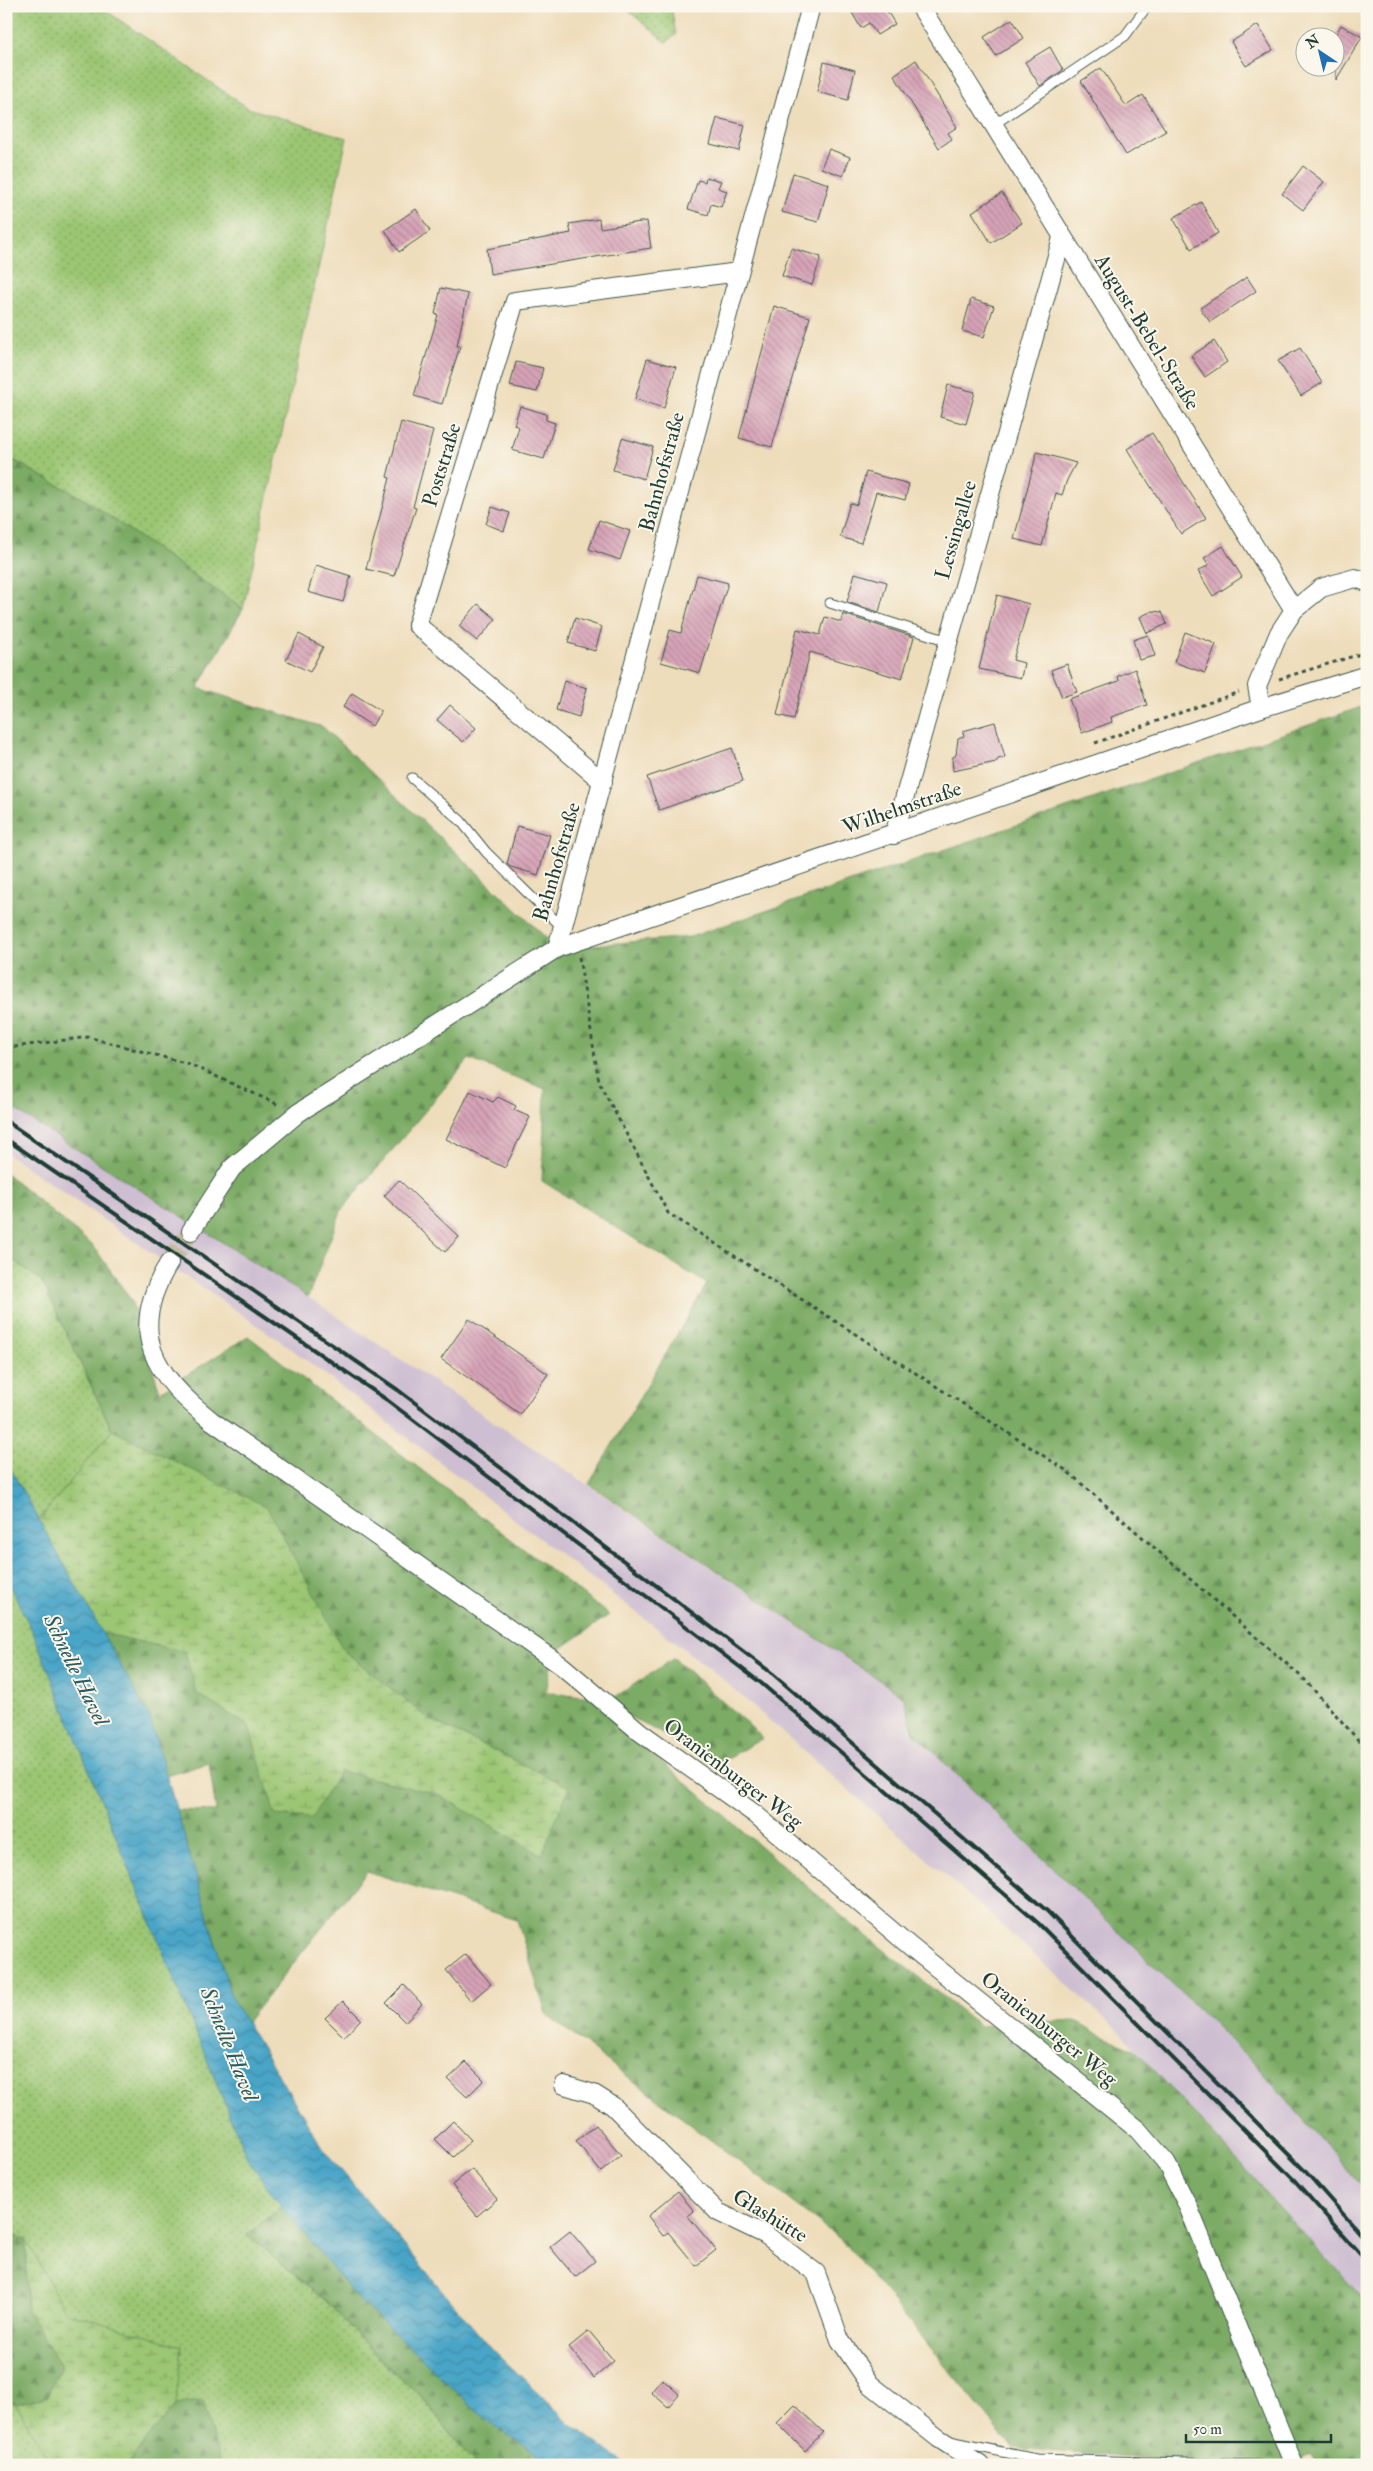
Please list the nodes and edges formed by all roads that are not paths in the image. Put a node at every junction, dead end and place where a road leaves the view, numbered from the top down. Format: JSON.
{"nodes":[{"id":1,"x":811,"y":6,"type":"edge"},
{"id":2,"x":920,"y":6,"type":"edge"},
{"id":3,"x":1145,"y":9,"type":"dead end"},
{"id":4,"x":993,"y":124,"type":"junction"},
{"id":5,"x":1062,"y":238,"type":"junction"},
{"id":6,"x":739,"y":272,"type":"junction"},
{"id":7,"x":1367,"y":582,"type":"edge"},
{"id":8,"x":830,"y":603,"type":"dead end"},
{"id":9,"x":1294,"y":610,"type":"junction"},
{"id":10,"x":948,"y":641,"type":"junction"},
{"id":11,"x":1367,"y":675,"type":"edge"},
{"id":12,"x":1261,"y":708,"type":"junction"},
{"id":13,"x":412,"y":778,"type":"dead end"},
{"id":14,"x":603,"y":782,"type":"junction"},
{"id":15,"x":894,"y":834,"type":"junction"},
{"id":16,"x":562,"y":928,"type":"junction"},
{"id":17,"x":557,"y":948,"type":"junction"},
{"id":18,"x":190,"y":1231,"type":"tunnel mouth"},
{"id":19,"x":169,"y":1263,"type":"tunnel mouth"},
{"id":20,"x":564,"y":2085,"type":"dead end"},
{"id":21,"x":938,"y":2438,"type":"junction"},
{"id":22,"x":980,"y":2465,"type":"edge"},
{"id":23,"x":1259,"y":2465,"type":"edge"},
{"id":24,"x":1294,"y":2465,"type":"edge"}],
"edges":[{"from":1,"to":6,"type":"street","name":"Bahnhofstraße"},
{"from":2,"to":4,"type":"street","name":"August-Bebel-Straße"},
{"from":3,"to":4,"type":"lane"},
{"from":4,"to":5,"type":"street","name":"August-Bebel-Straße"},
{"from":5,"to":9,"type":"street","name":"August-Bebel-Straße"},
{"from":5,"to":10,"type":"street","name":"Lessingallee"},
{"from":6,"to":14,"type":"street","name":"Bahnhofstraße"},
{"from":6,"to":14,"type":"street","name":"Poststraße"},
{"from":7,"to":9,"type":"street"},
{"from":8,"to":10,"type":"lane"},
{"from":9,"to":12,"type":"street"},
{"from":10,"to":15,"type":"street","name":"Lessingallee"},
{"from":11,"to":12,"type":"street","name":"Wilhelmstraße"},
{"from":12,"to":15,"type":"street","name":"Wilhelmstraße"},
{"from":13,"to":16,"type":"lane"},
{"from":14,"to":16,"type":"street","name":"Bahnhofstraße"},
{"from":15,"to":17,"type":"street","name":"Wilhelmstraße"},
{"from":16,"to":17,"type":"street","name":"Bahnhofstraße"},
{"from":17,"to":18,"type":"street","name":"Wilhelmstraße"},
{"from":19,"to":24,"type":"street","name":"Oranienburger Weg"},
{"from":20,"to":21,"type":"street","name":"Glashütte"},
{"from":21,"to":22,"type":"street","name":"Glashütte"},
{"from":21,"to":23,"type":"lane"}]}
